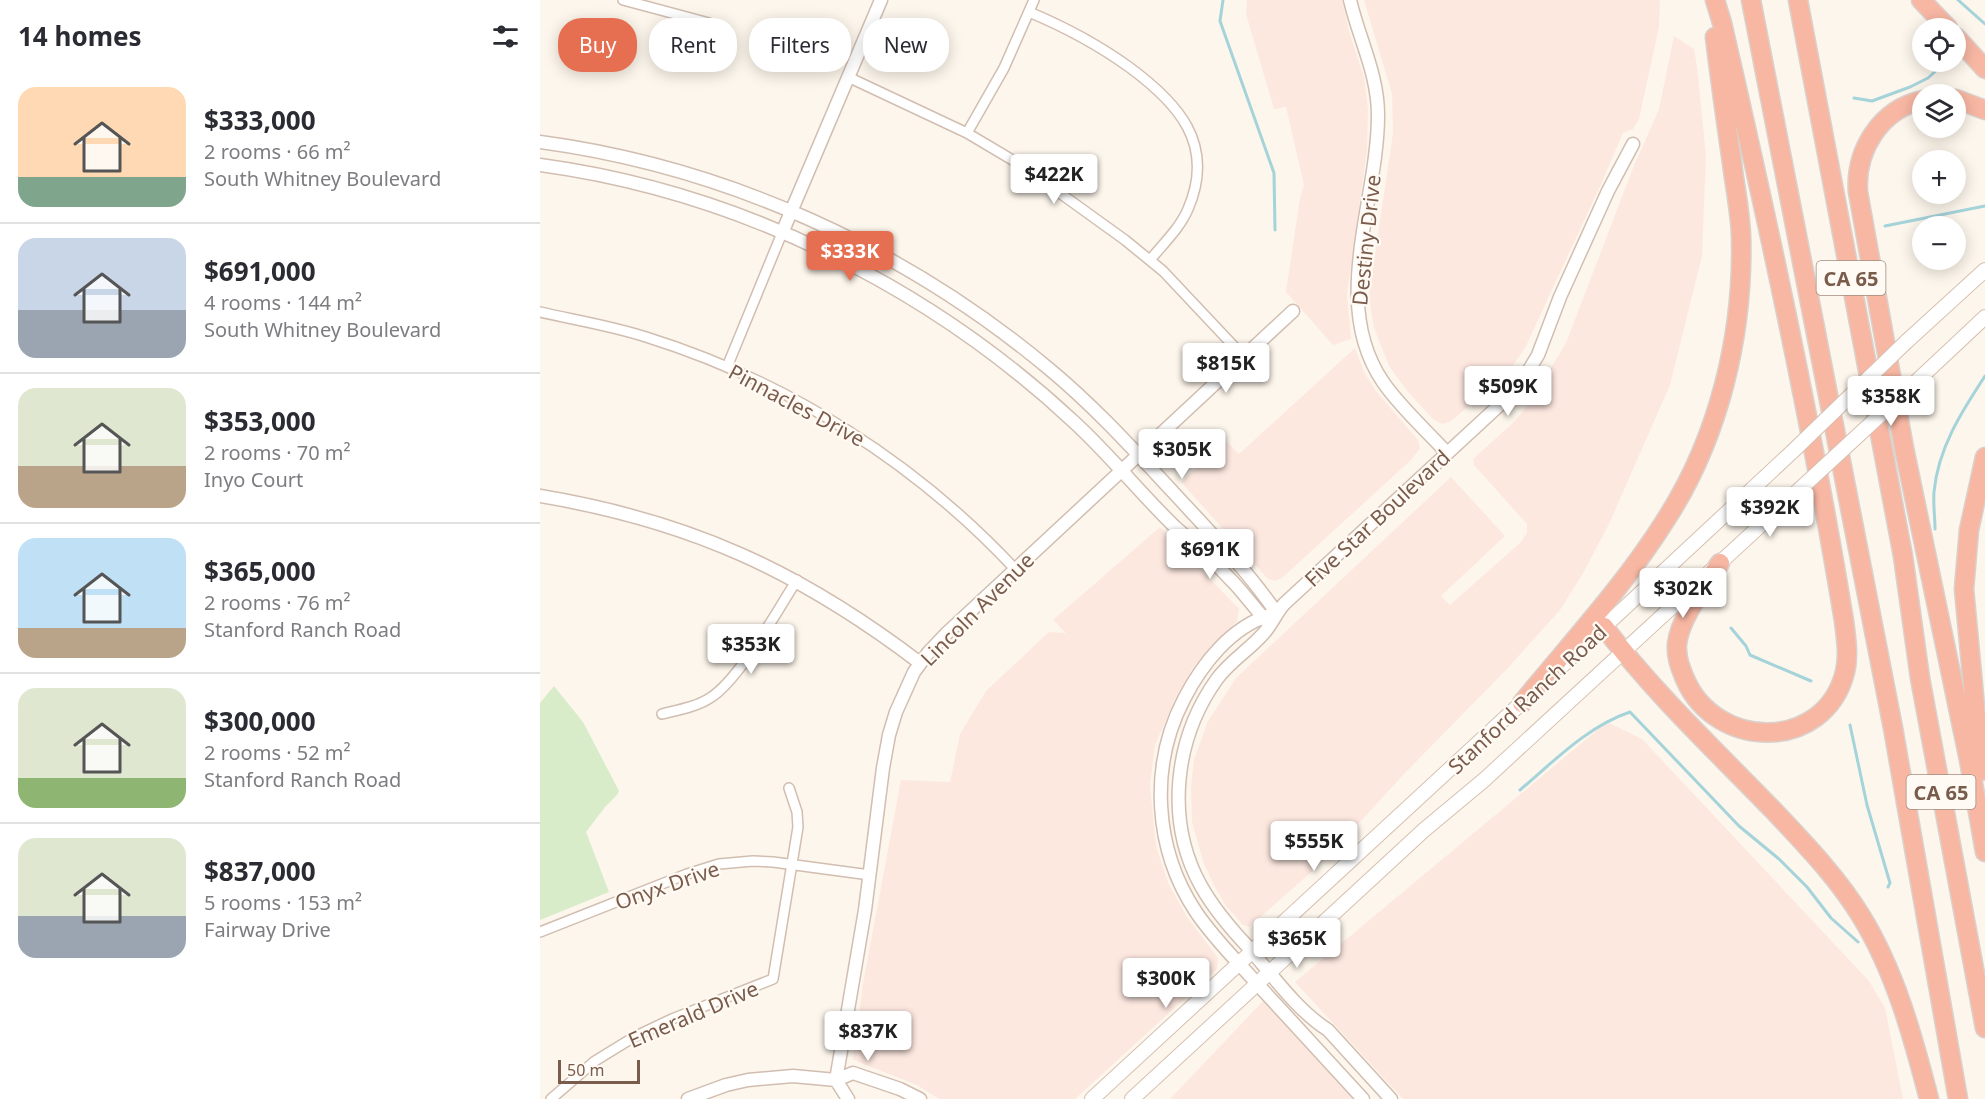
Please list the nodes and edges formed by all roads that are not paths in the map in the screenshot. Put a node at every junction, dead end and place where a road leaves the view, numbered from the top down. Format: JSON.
{"nodes":[{"id":1,"x":622,"y":0,"type":"edge"},
{"id":2,"x":881,"y":0,"type":"edge"},
{"id":3,"x":1034,"y":0,"type":"edge"},
{"id":4,"x":1350,"y":0,"type":"edge"},
{"id":5,"x":1709,"y":0,"type":"edge"},
{"id":6,"x":1714,"y":0,"type":"edge"},
{"id":7,"x":1750,"y":0,"type":"edge"},
{"id":8,"x":1798,"y":0,"type":"edge"},
{"id":9,"x":1922,"y":0,"type":"edge"},
{"id":10,"x":1029,"y":12,"type":"junction"},
{"id":11,"x":690,"y":18,"type":"edge"},
{"id":12,"x":1939,"y":18,"type":"edge"},
{"id":13,"x":1966,"y":48,"type":"edge"},
{"id":14,"x":1985,"y":69,"type":"edge"},
{"id":15,"x":848,"y":77,"type":"junction"},
{"id":16,"x":1966,"y":103,"type":"edge"},
{"id":17,"x":1912,"y":104,"type":"edge"},
{"id":18,"x":1985,"y":110,"type":"edge"},
{"id":19,"x":967,"y":133,"type":"junction"},
{"id":20,"x":540,"y":142,"type":"edge"},
{"id":21,"x":1633,"y":144,"type":"dead end"},
{"id":22,"x":540,"y":165,"type":"edge"},
{"id":23,"x":791,"y":212,"type":"junction"},
{"id":24,"x":782,"y":233,"type":"junction"},
{"id":25,"x":1150,"y":260,"type":"junction"},
{"id":26,"x":1985,"y":270,"type":"edge"},
{"id":27,"x":1293,"y":311,"type":"dead end"},
{"id":28,"x":540,"y":312,"type":"edge"},
{"id":29,"x":1985,"y":317,"type":"edge"},
{"id":30,"x":1244,"y":357,"type":"junction"},
{"id":31,"x":727,"y":367,"type":"junction"},
{"id":32,"x":1447,"y":453,"type":"junction"},
{"id":33,"x":1139,"y":455,"type":"junction"},
{"id":34,"x":1985,"y":457,"type":"edge"},
{"id":35,"x":1122,"y":471,"type":"junction"},
{"id":36,"x":540,"y":496,"type":"edge"},
{"id":37,"x":1720,"y":563,"type":"junction"},
{"id":38,"x":1015,"y":569,"type":"junction"},
{"id":39,"x":797,"y":580,"type":"junction"},
{"id":40,"x":1276,"y":612,"type":"junction"},
{"id":41,"x":1266,"y":620,"type":"junction"},
{"id":42,"x":1604,"y":627,"type":"junction"},
{"id":43,"x":1624,"y":652,"type":"junction"},
{"id":44,"x":920,"y":663,"type":"junction"},
{"id":45,"x":1191,"y":685,"type":"junction"},
{"id":46,"x":1522,"y":703,"type":"junction"},
{"id":47,"x":662,"y":714,"type":"dead end"},
{"id":48,"x":1190,"y":730,"type":"junction"},
{"id":49,"x":789,"y":788,"type":"dead end"},
{"id":50,"x":1985,"y":808,"type":"edge"},
{"id":51,"x":1162,"y":821,"type":"junction"},
{"id":52,"x":1985,"y":852,"type":"edge"},
{"id":53,"x":1190,"y":861,"type":"junction"},
{"id":54,"x":794,"y":865,"type":"junction"},
{"id":55,"x":870,"y":874,"type":"junction"},
{"id":56,"x":540,"y":932,"type":"edge"},
{"id":57,"x":1251,"y":951,"type":"junction"},
{"id":58,"x":1239,"y":963,"type":"junction"},
{"id":59,"x":1270,"y":972,"type":"junction"},
{"id":60,"x":1257,"y":984,"type":"junction"},
{"id":61,"x":1985,"y":1028,"type":"edge"},
{"id":62,"x":1357,"y":1062,"type":"junction"},
{"id":63,"x":1342,"y":1076,"type":"junction"},
{"id":64,"x":836,"y":1080,"type":"junction"},
{"id":65,"x":551,"y":1099,"type":"edge"},
{"id":66,"x":688,"y":1099,"type":"edge"},
{"id":67,"x":848,"y":1099,"type":"edge"},
{"id":68,"x":920,"y":1099,"type":"edge"},
{"id":69,"x":1092,"y":1099,"type":"edge"},
{"id":70,"x":1132,"y":1099,"type":"edge"},
{"id":71,"x":1363,"y":1099,"type":"edge"},
{"id":72,"x":1391,"y":1099,"type":"edge"},
{"id":73,"x":1929,"y":1099,"type":"edge"},
{"id":74,"x":1958,"y":1099,"type":"edge"}],
"edges":[{"from":1,"to":11,"type":"street"},
{"from":2,"to":15,"type":"street"},
{"from":3,"to":10,"type":"street"},
{"from":4,"to":32,"type":"street","name":"Destiny Drive"},
{"from":5,"to":46,"type":"highway"},
{"from":6,"to":37,"type":"highway"},
{"from":7,"to":74,"type":"highway","number":"CA 65"},
{"from":8,"to":61,"type":"highway","number":"CA 65"},
{"from":9,"to":12,"type":"highway"},
{"from":10,"to":19,"type":"street"},
{"from":10,"to":25,"type":"street"},
{"from":13,"to":14,"type":"highway"},
{"from":15,"to":19,"type":"street"},
{"from":15,"to":23,"type":"street"},
{"from":16,"to":18,"type":"highway"},
{"from":17,"to":52,"type":"highway"},
{"from":19,"to":25,"type":"street"},
{"from":20,"to":23,"type":"street"},
{"from":21,"to":32,"type":"street","name":"Five Star Boulevard"},
{"from":22,"to":24,"type":"street"},
{"from":23,"to":24,"type":"street"},
{"from":23,"to":33,"type":"street"},
{"from":24,"to":31,"type":"street"},
{"from":24,"to":35,"type":"street"},
{"from":25,"to":30,"type":"street"},
{"from":26,"to":42,"type":"main road","name":"Stanford Ranch Road","bridge":true},
{"from":27,"to":30,"type":"street","name":"Lincoln Avenue"},
{"from":28,"to":31,"type":"street","name":"Pinnacles Drive"},
{"from":29,"to":37,"type":"main road","name":"Stanford Ranch Road","bridge":true},
{"from":30,"to":33,"type":"street","name":"Lincoln Avenue"},
{"from":31,"to":38,"type":"street","name":"Pinnacles Drive"},
{"from":32,"to":40,"type":"street","name":"Five Star Boulevard"},
{"from":33,"to":35,"type":"street","name":"Lincoln Avenue"},
{"from":33,"to":40,"type":"street"},
{"from":34,"to":50,"type":"highway"},
{"from":35,"to":38,"type":"street","name":"Lincoln Avenue"},
{"from":35,"to":41,"type":"street"},
{"from":36,"to":39,"type":"street"},
{"from":37,"to":43,"type":"main road","name":"Stanford Ranch Road"},
{"from":38,"to":44,"type":"street","name":"Lincoln Avenue"},
{"from":39,"to":44,"type":"street"},
{"from":39,"to":47,"type":"street"},
{"from":40,"to":41,"type":"street","name":"Five Star Boulevard"},
{"from":41,"to":45,"type":"street","name":"Five Star Boulevard"},
{"from":41,"to":48,"type":"street","name":"Five Star Boulevard"},
{"from":42,"to":43,"type":"highway"},
{"from":42,"to":46,"type":"main road","name":"Stanford Ranch Road"},
{"from":43,"to":59,"type":"main road","name":"Stanford Ranch Road"},
{"from":43,"to":73,"type":"highway"},
{"from":44,"to":55,"type":"street","name":"Lincoln Avenue"},
{"from":45,"to":48,"type":"street"},
{"from":45,"to":51,"type":"street","name":"Five Star Boulevard"},
{"from":46,"to":57,"type":"main road","name":"Stanford Ranch Road"},
{"from":48,"to":53,"type":"street","name":"Five Star Boulevard"},
{"from":49,"to":54,"type":"street"},
{"from":51,"to":53,"type":"street"},
{"from":51,"to":58,"type":"street","name":"Five Star Boulevard"},
{"from":53,"to":57,"type":"street","name":"Five Star Boulevard"},
{"from":54,"to":55,"type":"street","name":"Onyx Drive"},
{"from":54,"to":56,"type":"street","name":"Onyx Drive"},
{"from":54,"to":65,"type":"street","name":"Emerald Drive"},
{"from":55,"to":64,"type":"street","name":"Lincoln Avenue"},
{"from":57,"to":58,"type":"main road","name":"Stanford Ranch Road"},
{"from":57,"to":59,"type":"street","name":"Five Star Boulevard"},
{"from":58,"to":60,"type":"street","name":"Five Star Boulevard"},
{"from":58,"to":69,"type":"main road","name":"Stanford Ranch Road"},
{"from":59,"to":60,"type":"main road","name":"Stanford Ranch Road"},
{"from":59,"to":62,"type":"street","name":"Five Star Boulevard"},
{"from":60,"to":63,"type":"street","name":"Five Star Boulevard"},
{"from":60,"to":70,"type":"main road","name":"Stanford Ranch Road"},
{"from":62,"to":63,"type":"street"},
{"from":62,"to":72,"type":"street","name":"Five Star Boulevard"},
{"from":63,"to":71,"type":"street","name":"Five Star Boulevard"},
{"from":64,"to":66,"type":"street"},
{"from":64,"to":67,"type":"street"},
{"from":64,"to":68,"type":"street"}]}
